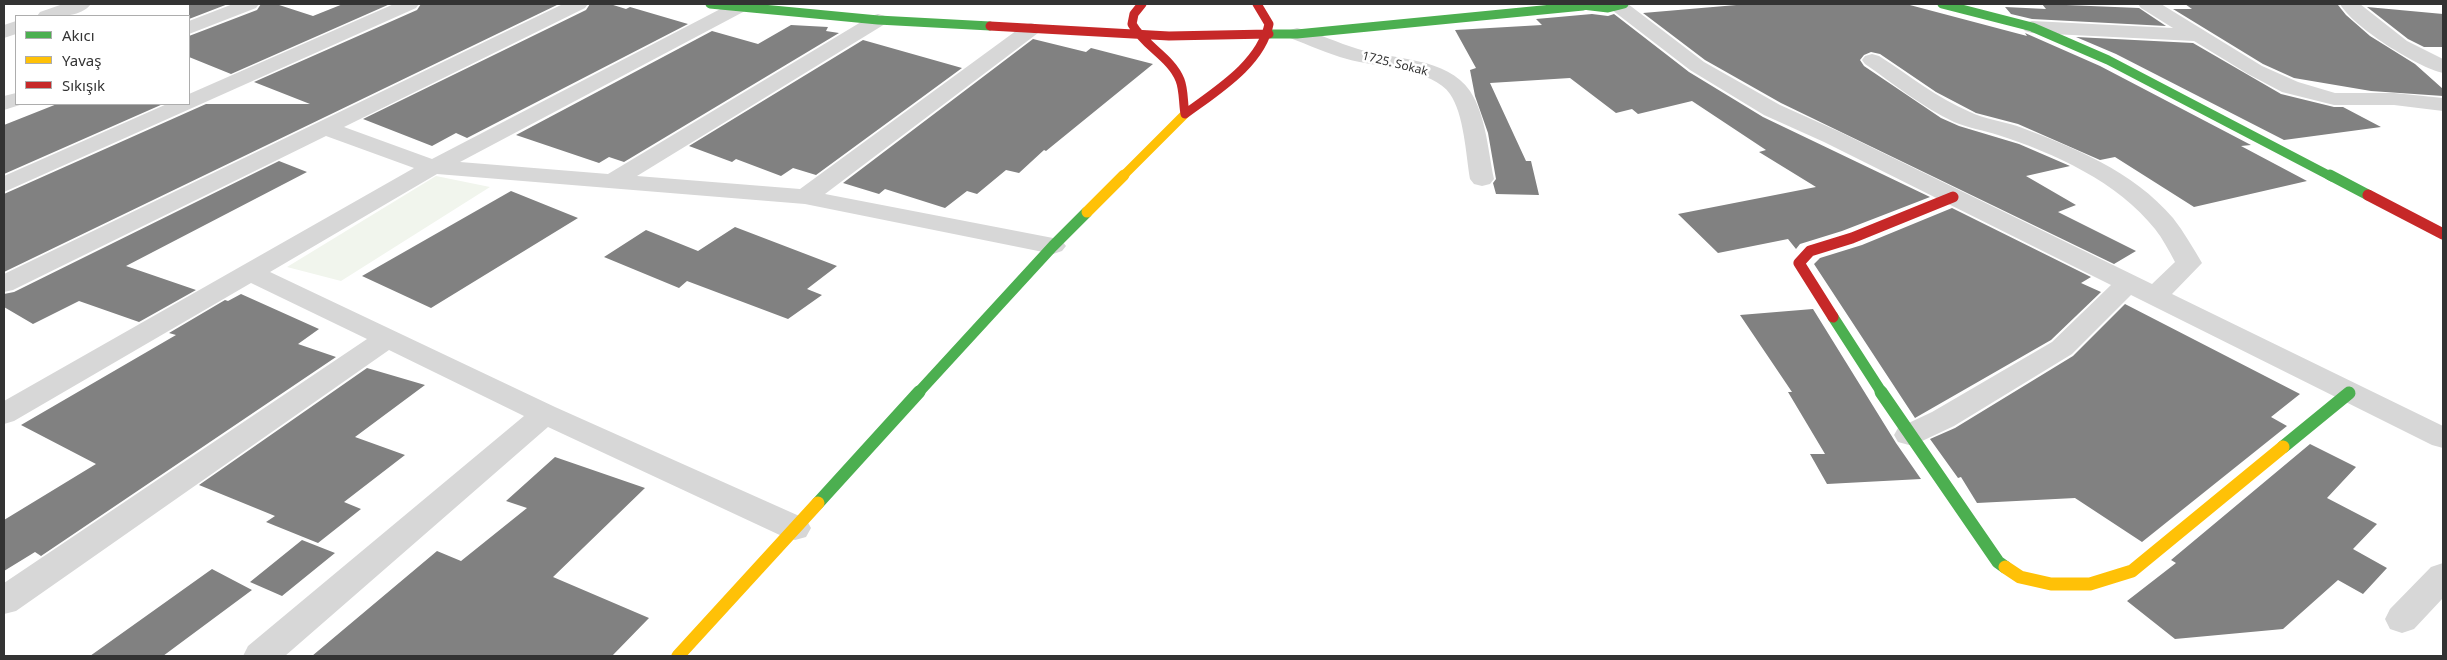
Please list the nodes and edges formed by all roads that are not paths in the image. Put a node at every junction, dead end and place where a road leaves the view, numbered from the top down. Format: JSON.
{"nodes":[{"id":1,"x":81,"y":4,"type":"edge"},
{"id":2,"x":249,"y":4,"type":"edge"},
{"id":3,"x":409,"y":4,"type":"edge"},
{"id":4,"x":578,"y":4,"type":"edge"},
{"id":5,"x":710,"y":4,"type":"edge"},
{"id":6,"x":1142,"y":4,"type":"edge"},
{"id":7,"x":1257,"y":4,"type":"edge"},
{"id":8,"x":1942,"y":4,"type":"edge"},
{"id":9,"x":2148,"y":4,"type":"edge"},
{"id":10,"x":2349,"y":4,"type":"edge"},
{"id":11,"x":1578,"y":5,"type":"edge"},
{"id":12,"x":1622,"y":5,"type":"edge"},
{"id":13,"x":738,"y":7,"type":"junction"},
{"id":14,"x":49,"y":15,"type":"edge"},
{"id":15,"x":878,"y":20,"type":"junction"},
{"id":16,"x":2032,"y":27,"type":"junction"},
{"id":17,"x":190,"y":28,"type":"edge"},
{"id":18,"x":1031,"y":29,"type":"junction"},
{"id":19,"x":1297,"y":34,"type":"junction"},
{"id":20,"x":1137,"y":35,"type":"junction"},
{"id":21,"x":1267,"y":36,"type":"junction"},
{"id":22,"x":2199,"y":36,"type":"junction"},
{"id":23,"x":1872,"y":60,"type":"dead end"},
{"id":24,"x":2443,"y":68,"type":"edge"},
{"id":25,"x":190,"y":102,"type":"edge"},
{"id":26,"x":183,"y":105,"type":"edge"},
{"id":27,"x":2443,"y":105,"type":"edge"},
{"id":28,"x":1184,"y":114,"type":"junction"},
{"id":29,"x":322,"y":127,"type":"junction"},
{"id":30,"x":433,"y":166,"type":"junction"},
{"id":31,"x":1482,"y":179,"type":"dead end"},
{"id":32,"x":613,"y":180,"type":"junction"},
{"id":33,"x":4,"y":185,"type":"edge"},
{"id":34,"x":805,"y":197,"type":"junction"},
{"id":35,"x":1953,"y":197,"type":"junction"},
{"id":36,"x":2443,"y":234,"type":"edge"},
{"id":37,"x":1053,"y":246,"type":"junction"},
{"id":38,"x":250,"y":273,"type":"junction"},
{"id":39,"x":4,"y":284,"type":"edge"},
{"id":40,"x":2127,"y":284,"type":"junction"},
{"id":41,"x":2154,"y":297,"type":"junction"},
{"id":42,"x":388,"y":338,"type":"junction"},
{"id":43,"x":2349,"y":393,"type":"junction"},
{"id":44,"x":4,"y":414,"type":"edge"},
{"id":45,"x":545,"y":414,"type":"junction"},
{"id":46,"x":1909,"y":435,"type":"junction"},
{"id":47,"x":2443,"y":438,"type":"edge"},
{"id":48,"x":795,"y":528,"type":"junction"},
{"id":49,"x":2443,"y":576,"type":"edge"},
{"id":50,"x":4,"y":601,"type":"edge"},
{"id":51,"x":2402,"y":620,"type":"dead end"},
{"id":52,"x":261,"y":656,"type":"edge"},
{"id":53,"x":678,"y":656,"type":"edge"}],
"edges":[{"from":1,"to":14,"type":"street"},
{"from":2,"to":17,"type":"street"},
{"from":3,"to":25,"type":"street"},
{"from":4,"to":29,"type":"street"},
{"from":5,"to":13,"type":"street"},
{"from":6,"to":20,"type":"street"},
{"from":7,"to":21,"type":"street"},
{"from":8,"to":16,"type":"street"},
{"from":9,"to":22,"type":"street"},
{"from":10,"to":24,"type":"street"},
{"from":11,"to":12,"type":"street"},
{"from":11,"to":19,"type":"street"},
{"from":12,"to":35,"type":"street"},
{"from":13,"to":15,"type":"street"},
{"from":13,"to":30,"type":"street"},
{"from":15,"to":18,"type":"street"},
{"from":15,"to":32,"type":"street"},
{"from":16,"to":22,"type":"street"},
{"from":16,"to":36,"type":"street"},
{"from":18,"to":20,"type":"street"},
{"from":18,"to":34,"type":"street"},
{"from":19,"to":21,"type":"street"},
{"from":19,"to":31,"type":"street","name":"1725. Sokak"},
{"from":20,"to":21,"type":"street"},
{"from":20,"to":28,"type":"street"},
{"from":21,"to":28,"type":"street"},
{"from":22,"to":27,"type":"street"},
{"from":23,"to":41,"type":"street"},
{"from":26,"to":33,"type":"street"},
{"from":28,"to":37,"type":"street"},
{"from":29,"to":30,"type":"street"},
{"from":29,"to":39,"type":"street"},
{"from":30,"to":32,"type":"street"},
{"from":30,"to":38,"type":"street"},
{"from":32,"to":34,"type":"street"},
{"from":34,"to":37,"type":"street"},
{"from":35,"to":40,"type":"street"},
{"from":35,"to":46,"type":"street"},
{"from":37,"to":48,"type":"street"},
{"from":38,"to":42,"type":"street"},
{"from":38,"to":44,"type":"street"},
{"from":40,"to":41,"type":"street"},
{"from":40,"to":46,"type":"street"},
{"from":41,"to":43,"type":"street"},
{"from":42,"to":45,"type":"street"},
{"from":42,"to":50,"type":"street"},
{"from":43,"to":46,"type":"street"},
{"from":43,"to":47,"type":"street"},
{"from":45,"to":48,"type":"street"},
{"from":45,"to":52,"type":"street"},
{"from":48,"to":53,"type":"street"},
{"from":49,"to":51,"type":"street"}]}
